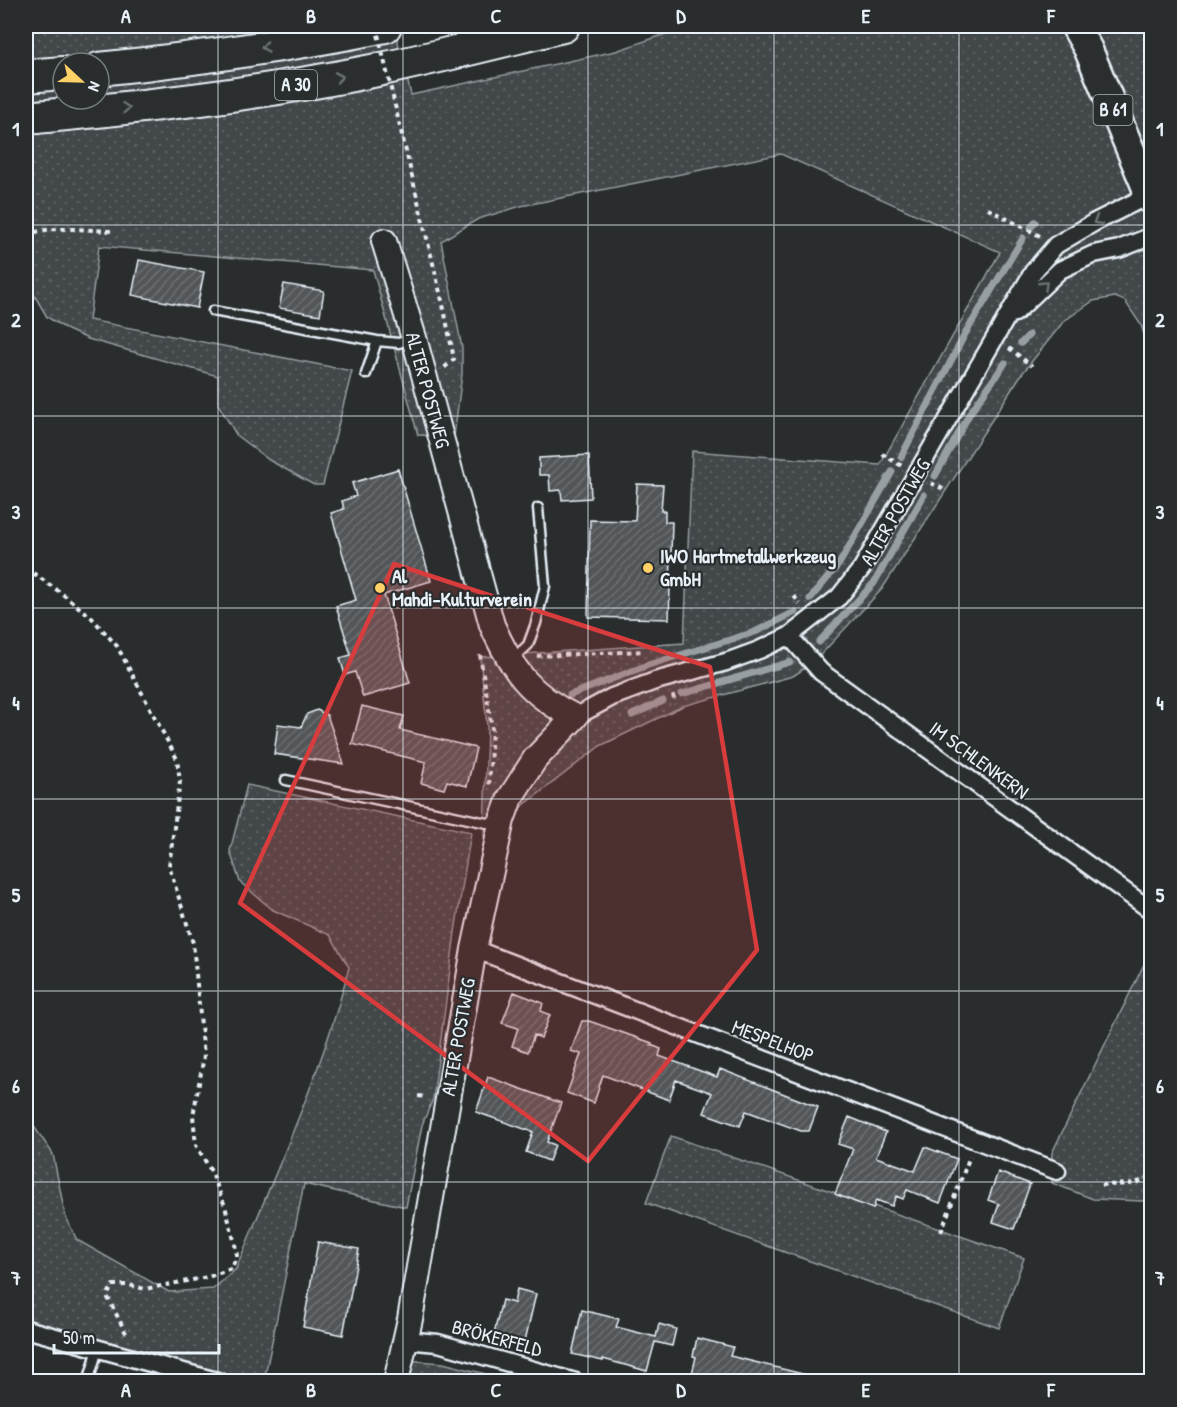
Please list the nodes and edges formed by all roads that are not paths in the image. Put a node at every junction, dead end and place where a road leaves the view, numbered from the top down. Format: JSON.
{"nodes":[{"id":1,"x":256,"y":26,"type":"edge"},
{"id":2,"x":385,"y":26,"type":"edge"},
{"id":3,"x":562,"y":26,"type":"edge"},
{"id":4,"x":1075,"y":26,"type":"edge"},
{"id":5,"x":157,"y":63,"type":"junction"},
{"id":6,"x":111,"y":68,"type":"edge"},
{"id":7,"x":51,"y":73,"type":"edge"},
{"id":8,"x":26,"y":76,"type":"edge"},
{"id":9,"x":26,"y":118,"type":"edge"},
{"id":10,"x":1151,"y":197,"type":"edge"},
{"id":11,"x":1152,"y":236,"type":"edge"},
{"id":12,"x":384,"y":241,"type":"dead end"},
{"id":13,"x":213,"y":311,"type":"dead end"},
{"id":14,"x":998,"y":331,"type":"junction"},
{"id":15,"x":414,"y":338,"type":"junction"},
{"id":16,"x":377,"y":341,"type":"junction"},
{"id":17,"x":366,"y":374,"type":"dead end"},
{"id":18,"x":537,"y":508,"type":"dead end"},
{"id":19,"x":789,"y":636,"type":"junction"},
{"id":20,"x":507,"y":657,"type":"junction"},
{"id":21,"x":575,"y":717,"type":"junction"},
{"id":22,"x":286,"y":780,"type":"dead end"},
{"id":23,"x":502,"y":820,"type":"junction"},
{"id":24,"x":1152,"y":911,"type":"edge"},
{"id":25,"x":474,"y":949,"type":"junction"},
{"id":26,"x":1057,"y":1172,"type":"dead end"},
{"id":27,"x":26,"y":1329,"type":"edge"},
{"id":28,"x":405,"y":1340,"type":"junction"},
{"id":29,"x":98,"y":1349,"type":"junction"},
{"id":30,"x":88,"y":1382,"type":"edge"},
{"id":31,"x":220,"y":1382,"type":"edge"},
{"id":32,"x":396,"y":1382,"type":"edge"},
{"id":33,"x":576,"y":1382,"type":"edge"}],
"edges":[{"from":1,"to":5,"type":"highway"},
{"from":2,"to":5,"type":"highway","number":"A 30","one_way":true},
{"from":9,"to":3,"type":"highway","number":"A 30","one_way":true},
{"from":4,"to":10,"type":"main road","number":"B 61"},
{"from":5,"to":6,"type":"highway","number":"A 30"},
{"from":7,"to":8,"type":"highway"},
{"from":10,"to":14,"type":"street","name":"ALTER POSTWEG","one_way":true},
{"from":14,"to":11,"type":"street","name":"ALTER POSTWEG","one_way":true},
{"from":12,"to":15,"type":"street","name":"ALTER POSTWEG"},
{"from":13,"to":16,"type":"lane"},
{"from":14,"to":19,"type":"street","name":"ALTER POSTWEG"},
{"from":15,"to":16,"type":"lane"},
{"from":15,"to":20,"type":"street","name":"ALTER POSTWEG"},
{"from":16,"to":17,"type":"lane"},
{"from":18,"to":20,"type":"lane"},
{"from":19,"to":21,"type":"street","name":"ALTER POSTWEG"},
{"from":19,"to":24,"type":"street","name":"IM SCHLENKERN"},
{"from":20,"to":21,"type":"street","name":"ALTER POSTWEG"},
{"from":21,"to":23,"type":"street","name":"ALTER POSTWEG"},
{"from":22,"to":23,"type":"lane"},
{"from":23,"to":25,"type":"street","name":"ALTER POSTWEG"},
{"from":25,"to":26,"type":"street","name":"MESPELHOP"},
{"from":25,"to":28,"type":"street","name":"ALTER POSTWEG"},
{"from":27,"to":29,"type":"street"},
{"from":28,"to":32,"type":"street","name":"ALTER POSTWEG"},
{"from":28,"to":33,"type":"street","name":"BRÖKERFELD"},
{"from":29,"to":30,"type":"lane"},
{"from":29,"to":31,"type":"street"}]}
